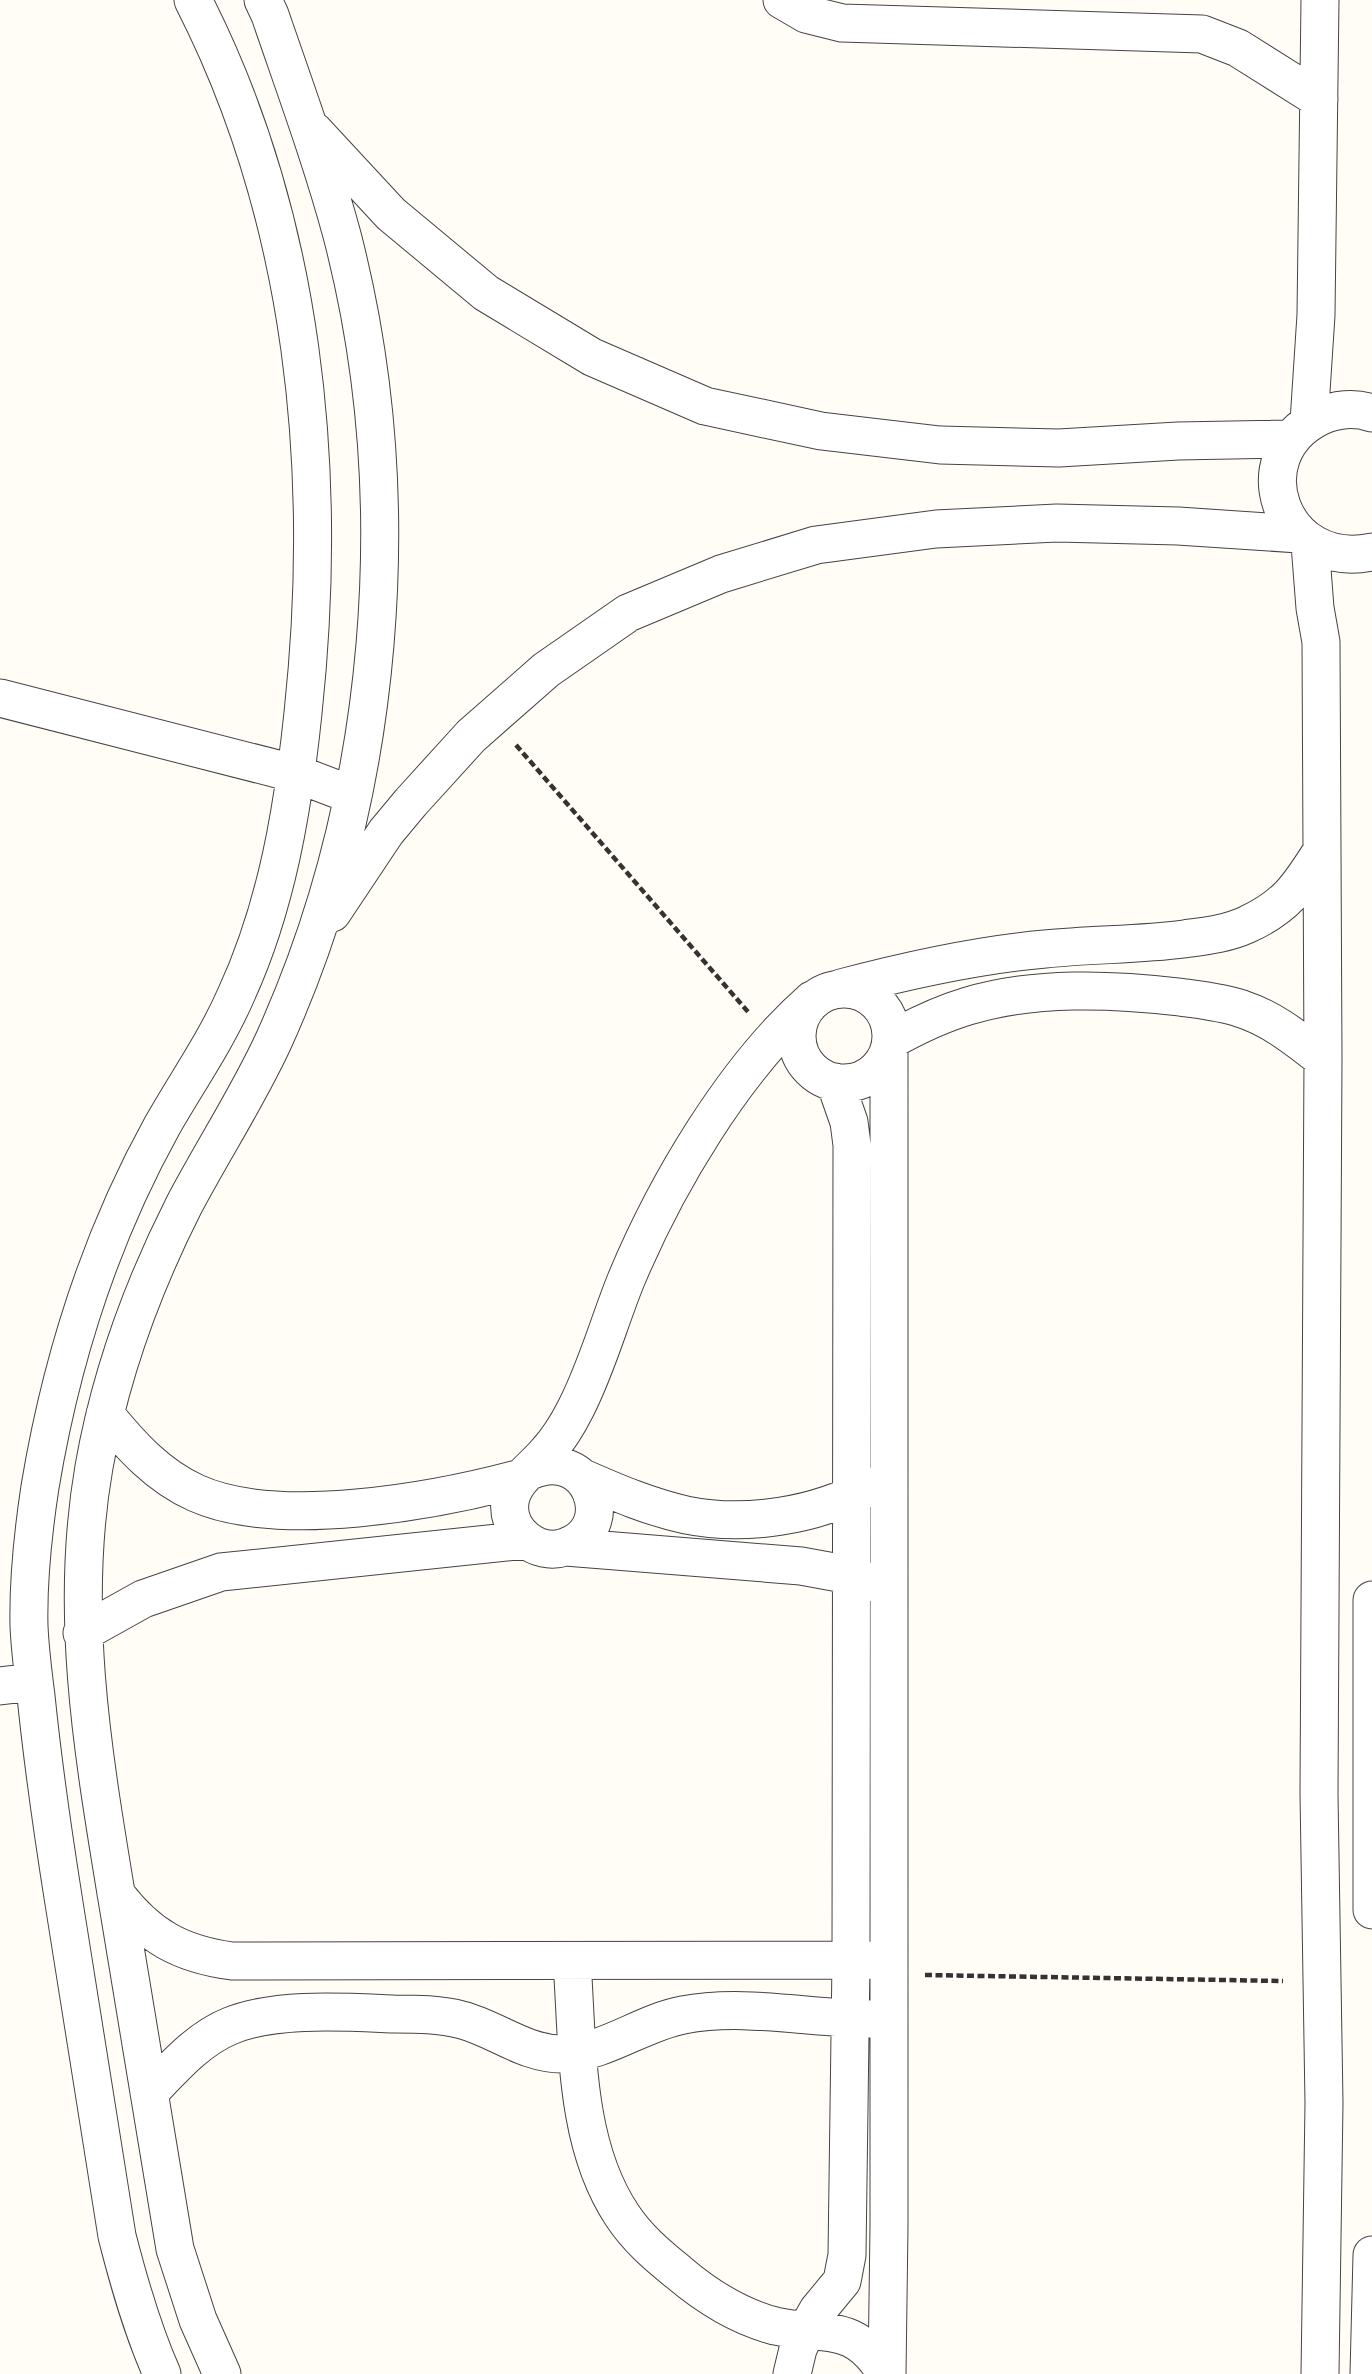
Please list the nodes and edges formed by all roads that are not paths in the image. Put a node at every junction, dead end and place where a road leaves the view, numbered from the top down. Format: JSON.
{"nodes":[{"id":1,"x":193,"y":0,"type":"edge"},
{"id":2,"x":782,"y":0,"type":"edge"},
{"id":3,"x":1320,"y":0,"type":"edge"},
{"id":4,"x":268,"y":5,"type":"edge"},
{"id":5,"x":883,"y":13,"type":"edge"},
{"id":6,"x":1319,"y":99,"type":"junction"},
{"id":7,"x":307,"y":123,"type":"junction"},
{"id":8,"x":1372,"y":413,"type":"edge"},
{"id":9,"x":1300,"y":430,"type":"junction"},
{"id":10,"x":1305,"y":539,"type":"junction"},
{"id":11,"x":1372,"y":552,"type":"edge"},
{"id":12,"x":0,"y":698,"type":"edge"},
{"id":13,"x":297,"y":774,"type":"junction"},
{"id":14,"x":352,"y":795,"type":"junction"},
{"id":15,"x":1321,"y":852,"type":"junction"},
{"id":16,"x":313,"y":940,"type":"junction"},
{"id":17,"x":827,"y":994,"type":"junction"},
{"id":18,"x":890,"y":1045,"type":"junction"},
{"id":19,"x":1323,"y":1059,"type":"junction"},
{"id":20,"x":835,"y":1082,"type":"junction"},
{"id":21,"x":105,"y":1413,"type":"junction"},
{"id":22,"x":526,"y":1474,"type":"junction"},
{"id":23,"x":889,"y":1475,"type":"junction"},
{"id":24,"x":583,"y":1478,"type":"junction"},
{"id":25,"x":850,"y":1497,"type":"junction"},
{"id":26,"x":526,"y":1541,"type":"junction"},
{"id":27,"x":566,"y":1547,"type":"junction"},
{"id":28,"x":850,"y":1575,"type":"junction"},
{"id":29,"x":889,"y":1588,"type":"junction"},
{"id":30,"x":1372,"y":1600,"type":"edge"},
{"id":31,"x":14,"y":1628,"type":"edge"},
{"id":32,"x":82,"y":1633,"type":"junction"},
{"id":33,"x":17,"y":1684,"type":"edge"},
{"id":34,"x":96,"y":1774,"type":"junction"},
{"id":35,"x":44,"y":1781,"type":"junction"},
{"id":36,"x":1319,"y":1794,"type":"junction"},
{"id":37,"x":1372,"y":1795,"type":"edge"},
{"id":38,"x":116,"y":1894,"type":"junction"},
{"id":39,"x":1372,"y":1910,"type":"edge"},
{"id":40,"x":851,"y":1961,"type":"junction"},
{"id":41,"x":572,"y":1962,"type":"junction"},
{"id":42,"x":889,"y":1968,"type":"junction"},
{"id":43,"x":889,"y":2018,"type":"junction"},
{"id":44,"x":849,"y":2019,"type":"junction"},
{"id":45,"x":578,"y":2052,"type":"junction"},
{"id":46,"x":149,"y":2092,"type":"junction"},
{"id":47,"x":1372,"y":2255,"type":"edge"},
{"id":48,"x":729,"y":2307,"type":"junction"},
{"id":49,"x":806,"y":2331,"type":"junction"},
{"id":50,"x":162,"y":2374,"type":"edge"},
{"id":51,"x":222,"y":2374,"type":"edge"},
{"id":52,"x":784,"y":2374,"type":"edge"},
{"id":53,"x":792,"y":2374,"type":"edge"},
{"id":54,"x":886,"y":2374,"type":"edge"},
{"id":55,"x":1320,"y":2374,"type":"edge"},
{"id":56,"x":1369,"y":2374,"type":"edge"}],
"edges":[{"from":1,"to":13,"type":"street"},
{"from":2,"to":5,"type":"street"},
{"from":3,"to":6,"type":"street"},
{"from":4,"to":7,"type":"street"},
{"from":5,"to":6,"type":"street"},
{"from":6,"to":9,"type":"street"},
{"from":7,"to":9,"type":"street"},
{"from":7,"to":14,"type":"street"},
{"from":8,"to":9,"type":"street"},
{"from":9,"to":10,"type":"street"},
{"from":10,"to":11,"type":"street"},
{"from":10,"to":15,"type":"street"},
{"from":10,"to":16,"type":"street"},
{"from":12,"to":13,"type":"street"},
{"from":13,"to":14,"type":"street"},
{"from":13,"to":31,"type":"street"},
{"from":14,"to":16,"type":"street"},
{"from":15,"to":17,"type":"street"},
{"from":15,"to":19,"type":"street"},
{"from":16,"to":21,"type":"street"},
{"from":17,"to":18,"type":"street"},
{"from":17,"to":20,"type":"street"},
{"from":17,"to":22,"type":"street"},
{"from":18,"to":19,"type":"street"},
{"from":18,"to":20,"type":"street"},
{"from":18,"to":23,"type":"street"},
{"from":19,"to":36,"type":"street"},
{"from":20,"to":25,"type":"street"},
{"from":21,"to":22,"type":"street"},
{"from":21,"to":32,"type":"street"},
{"from":22,"to":24,"type":"street"},
{"from":22,"to":26,"type":"street"},
{"from":23,"to":25,"type":"street"},
{"from":23,"to":29,"type":"street"},
{"from":24,"to":25,"type":"street"},
{"from":24,"to":27,"type":"street"},
{"from":25,"to":28,"type":"street"},
{"from":26,"to":27,"type":"street"},
{"from":26,"to":32,"type":"street"},
{"from":27,"to":28,"type":"street"},
{"from":28,"to":29,"type":"street"},
{"from":28,"to":40,"type":"street"},
{"from":29,"to":42,"type":"street"},
{"from":30,"to":37,"type":"street"},
{"from":31,"to":33,"type":"street"},
{"from":32,"to":34,"type":"street"},
{"from":33,"to":35,"type":"street"},
{"from":34,"to":35,"type":"street"},
{"from":34,"to":38,"type":"street"},
{"from":35,"to":50,"type":"street"},
{"from":36,"to":37,"type":"street"},
{"from":36,"to":55,"type":"street"},
{"from":37,"to":39,"type":"street"},
{"from":38,"to":41,"type":"street"},
{"from":38,"to":46,"type":"street"},
{"from":40,"to":41,"type":"street"},
{"from":40,"to":42,"type":"street"},
{"from":40,"to":44,"type":"street"},
{"from":41,"to":45,"type":"street"},
{"from":42,"to":43,"type":"street"},
{"from":43,"to":44,"type":"street"},
{"from":43,"to":54,"type":"street"},
{"from":44,"to":45,"type":"street"},
{"from":44,"to":49,"type":"street"},
{"from":45,"to":46,"type":"street"},
{"from":45,"to":48,"type":"street"},
{"from":46,"to":51,"type":"street"},
{"from":47,"to":56,"type":"street"},
{"from":48,"to":49,"type":"street"},
{"from":48,"to":52,"type":"street"},
{"from":49,"to":53,"type":"street"},
{"from":49,"to":54,"type":"street"}]}
